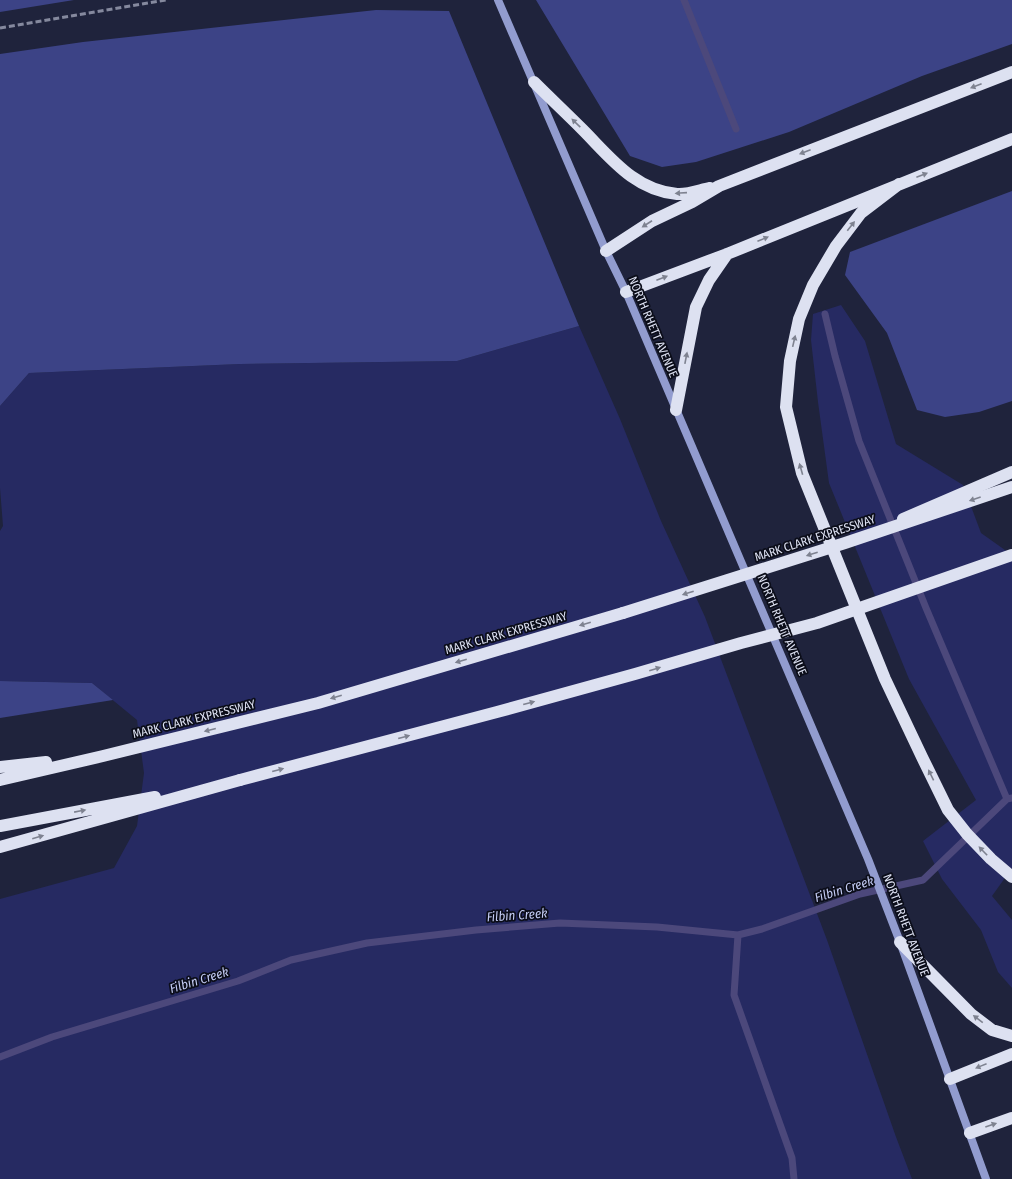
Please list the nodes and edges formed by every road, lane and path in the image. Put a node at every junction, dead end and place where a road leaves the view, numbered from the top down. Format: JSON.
{"nodes":[{"id":1,"x":498,"y":0,"type":"edge"},
{"id":2,"x":1012,"y":72,"type":"edge"},
{"id":3,"x":534,"y":82,"type":"junction"},
{"id":4,"x":1012,"y":139,"type":"edge"},
{"id":5,"x":899,"y":184,"type":"junction"},
{"id":6,"x":719,"y":186,"type":"junction"},
{"id":7,"x":606,"y":251,"type":"junction"},
{"id":8,"x":727,"y":254,"type":"junction"},
{"id":9,"x":626,"y":292,"type":"junction"},
{"id":10,"x":676,"y":410,"type":"junction"},
{"id":11,"x":1012,"y":472,"type":"edge"},
{"id":12,"x":1012,"y":487,"type":"edge"},
{"id":13,"x":845,"y":544,"type":"junction"},
{"id":14,"x":1012,"y":555,"type":"edge"},
{"id":15,"x":103,"y":756,"type":"junction"},
{"id":16,"x":0,"y":767,"type":"edge"},
{"id":17,"x":0,"y":780,"type":"edge"},
{"id":18,"x":240,"y":780,"type":"junction"},
{"id":19,"x":0,"y":826,"type":"edge"},
{"id":20,"x":0,"y":847,"type":"edge"},
{"id":21,"x":1012,"y":877,"type":"edge"},
{"id":22,"x":900,"y":942,"type":"junction"},
{"id":23,"x":1012,"y":1036,"type":"edge"},
{"id":24,"x":1012,"y":1054,"type":"edge"},
{"id":25,"x":950,"y":1079,"type":"junction"},
{"id":26,"x":1012,"y":1118,"type":"edge"},
{"id":27,"x":970,"y":1133,"type":"junction"},
{"id":28,"x":986,"y":1179,"type":"edge"}],
"edges":[{"from":1,"to":3,"type":"main road","name":"NORTH RHETT AVENUE"},
{"from":2,"to":6,"type":"highway","one_way":true},
{"from":6,"to":3,"type":"highway","one_way":true},
{"from":3,"to":7,"type":"main road","name":"NORTH RHETT AVENUE"},
{"from":5,"to":4,"type":"highway","one_way":true},
{"from":8,"to":5,"type":"highway","one_way":true},
{"from":21,"to":5,"type":"highway","one_way":true},
{"from":6,"to":7,"type":"highway","one_way":true},
{"from":7,"to":9,"type":"main road","name":"NORTH RHETT AVENUE"},
{"from":9,"to":8,"type":"highway","one_way":true},
{"from":10,"to":8,"type":"highway","one_way":true},
{"from":9,"to":10,"type":"main road","name":"NORTH RHETT AVENUE"},
{"from":10,"to":22,"type":"main road","name":"NORTH RHETT AVENUE"},
{"from":11,"to":13,"type":"highway","bridge":true},
{"from":12,"to":13,"type":"highway","name":"MARK CLARK EXPRESSWAY","one_way":true,"bridge":true},
{"from":13,"to":15,"type":"highway","name":"MARK CLARK EXPRESSWAY","one_way":true,"bridge":true},
{"from":18,"to":14,"type":"highway","one_way":true,"bridge":true},
{"from":15,"to":16,"type":"highway"},
{"from":15,"to":17,"type":"highway","name":"MARK CLARK EXPRESSWAY"},
{"from":19,"to":18,"type":"highway","one_way":true},
{"from":20,"to":18,"type":"highway","one_way":true},
{"from":23,"to":22,"type":"highway","one_way":true},
{"from":22,"to":25,"type":"main road","name":"NORTH RHETT AVENUE"},
{"from":24,"to":25,"type":"highway","one_way":true},
{"from":25,"to":27,"type":"main road","name":"NORTH RHETT AVENUE"},
{"from":27,"to":26,"type":"highway","one_way":true},
{"from":27,"to":28,"type":"main road","name":"NORTH RHETT AVENUE"}]}
